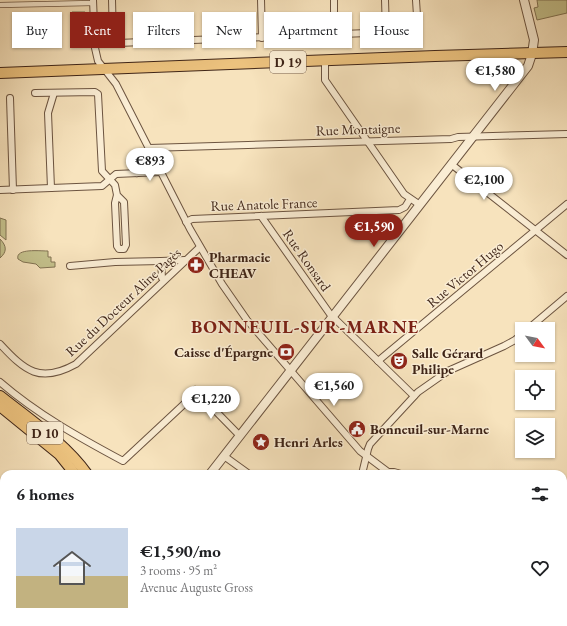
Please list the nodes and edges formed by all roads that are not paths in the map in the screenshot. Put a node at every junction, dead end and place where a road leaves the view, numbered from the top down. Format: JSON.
{"nodes":[{"id":1,"x":112,"y":0,"type":"edge"},
{"id":2,"x":260,"y":0,"type":"edge"},
{"id":3,"x":334,"y":0,"type":"edge"},
{"id":4,"x":385,"y":0,"type":"edge"},
{"id":5,"x":416,"y":0,"type":"edge"},
{"id":6,"x":524,"y":0,"type":"edge"},
{"id":7,"x":93,"y":1,"type":"edge"},
{"id":8,"x":0,"y":5,"type":"edge"},
{"id":9,"x":334,"y":12,"type":"edge"},
{"id":10,"x":385,"y":12,"type":"edge"},
{"id":11,"x":417,"y":12,"type":"edge"},
{"id":12,"x":262,"y":38,"type":"joint"},
{"id":13,"x":567,"y":52,"type":"edge"},
{"id":14,"x":532,"y":54,"type":"junction"},
{"id":15,"x":325,"y":61,"type":"junction"},
{"id":16,"x":104,"y":70,"type":"junction"},
{"id":17,"x":0,"y":73,"type":"edge"},
{"id":18,"x":54,"y":92,"type":"junction"},
{"id":19,"x":35,"y":93,"type":"dead end"},
{"id":20,"x":10,"y":98,"type":"dead end"},
{"id":21,"x":567,"y":134,"type":"edge"},
{"id":22,"x":472,"y":137,"type":"junction"},
{"id":23,"x":367,"y":140,"type":"junction"},
{"id":24,"x":149,"y":148,"type":"junction"},
{"id":25,"x":154,"y":158,"type":"junction"},
{"id":26,"x":451,"y":164,"type":"junction"},
{"id":27,"x":161,"y":172,"type":"junction"},
{"id":28,"x":138,"y":173,"type":"junction"},
{"id":29,"x":110,"y":180,"type":"junction"},
{"id":30,"x":51,"y":188,"type":"junction"},
{"id":31,"x":0,"y":190,"type":"edge"},
{"id":32,"x":13,"y":190,"type":"junction"},
{"id":33,"x":117,"y":195,"type":"junction"},
{"id":34,"x":410,"y":198,"type":"junction"},
{"id":35,"x":567,"y":204,"type":"edge"},
{"id":36,"x":420,"y":205,"type":"junction"},
{"id":37,"x":261,"y":216,"type":"junction"},
{"id":38,"x":186,"y":222,"type":"junction"},
{"id":39,"x":536,"y":230,"type":"junction"},
{"id":40,"x":200,"y":246,"type":"junction"},
{"id":41,"x":567,"y":255,"type":"edge"},
{"id":42,"x":184,"y":260,"type":"junction"},
{"id":43,"x":162,"y":261,"type":"junction"},
{"id":44,"x":70,"y":266,"type":"dead end"},
{"id":45,"x":164,"y":280,"type":"junction"},
{"id":46,"x":567,"y":296,"type":"edge"},
{"id":47,"x":333,"y":317,"type":"junction"},
{"id":48,"x":536,"y":322,"type":"edge"},
{"id":49,"x":515,"y":340,"type":"edge"},
{"id":50,"x":0,"y":344,"type":"edge"},
{"id":51,"x":378,"y":361,"type":"junction"},
{"id":52,"x":291,"y":370,"type":"junction"},
{"id":53,"x":0,"y":382,"type":"edge"},
{"id":54,"x":0,"y":396,"type":"edge"},
{"id":55,"x":414,"y":396,"type":"junction"},
{"id":56,"x":0,"y":406,"type":"edge"},
{"id":57,"x":240,"y":436,"type":"junction"},
{"id":58,"x":366,"y":455,"type":"junction"},
{"id":59,"x":224,"y":456,"type":"junction"},
{"id":60,"x":72,"y":470,"type":"edge"},
{"id":61,"x":84,"y":470,"type":"edge"},
{"id":62,"x":213,"y":470,"type":"edge"},
{"id":63,"x":243,"y":470,"type":"edge"},
{"id":64,"x":363,"y":470,"type":"edge"},
{"id":65,"x":384,"y":470,"type":"edge"}],
"edges":[{"from":1,"to":12,"type":"street"},
{"from":2,"to":12,"type":"street"},
{"from":3,"to":9,"type":"street"},
{"from":4,"to":10,"type":"street"},
{"from":5,"to":11,"type":"street"},
{"from":6,"to":14,"type":"street"},
{"from":7,"to":8,"type":"street"},
{"from":7,"to":16,"type":"street"},
{"from":13,"to":14,"type":"main road","number":"D 19"},
{"from":14,"to":15,"type":"main road","number":"D 19"},
{"from":14,"to":22,"type":"street"},
{"from":15,"to":16,"type":"main road","number":"D 19"},
{"from":15,"to":23,"type":"street"},
{"from":16,"to":17,"type":"main road","number":"D 19"},
{"from":16,"to":24,"type":"street"},
{"from":18,"to":19,"type":"street"},
{"from":18,"to":29,"type":"street"},
{"from":18,"to":30,"type":"street"},
{"from":20,"to":32,"type":"street"},
{"from":21,"to":22,"type":"street","name":"Rue Montaigne"},
{"from":22,"to":23,"type":"street","name":"Rue Montaigne"},
{"from":22,"to":26,"type":"street"},
{"from":23,"to":24,"type":"street","name":"Rue Montaigne"},
{"from":23,"to":34,"type":"street"},
{"from":24,"to":25,"type":"street"},
{"from":25,"to":27,"type":"street"},
{"from":25,"to":28,"type":"street"},
{"from":26,"to":36,"type":"street"},
{"from":26,"to":39,"type":"street"},
{"from":27,"to":28,"type":"street"},
{"from":27,"to":38,"type":"street"},
{"from":28,"to":29,"type":"street"},
{"from":29,"to":30,"type":"street"},
{"from":29,"to":33,"type":"street"},
{"from":30,"to":32,"type":"street"},
{"from":31,"to":32,"type":"street"},
{"from":33,"to":33,"type":"street"},
{"from":34,"to":36,"type":"street"},
{"from":34,"to":37,"type":"street","name":"Rue Anatole France"},
{"from":35,"to":39,"type":"street","name":"Rue Victor Hugo"},
{"from":36,"to":47,"type":"street"},
{"from":37,"to":38,"type":"street","name":"Rue Anatole France"},
{"from":37,"to":47,"type":"street","name":"Rue Ronsard"},
{"from":38,"to":40,"type":"street"},
{"from":39,"to":41,"type":"street"},
{"from":39,"to":51,"type":"street","name":"Rue Victor Hugo"},
{"from":40,"to":42,"type":"street","name":"Rue du Docteur Aline Pagès"},
{"from":40,"to":52,"type":"street"},
{"from":42,"to":43,"type":"street"},
{"from":42,"to":45,"type":"street","name":"Rue du Docteur Aline Pagès"},
{"from":43,"to":44,"type":"street"},
{"from":43,"to":45,"type":"street"},
{"from":45,"to":50,"type":"street","name":"Rue du Docteur Aline Pagès"},
{"from":46,"to":48,"type":"street"},
{"from":47,"to":51,"type":"street","name":"Rue Ronsard"},
{"from":47,"to":52,"type":"street"},
{"from":49,"to":55,"type":"street"},
{"from":51,"to":55,"type":"street","name":"Rue Ronsard"},
{"from":52,"to":57,"type":"street"},
{"from":52,"to":58,"type":"street"},
{"from":53,"to":57,"type":"street"},
{"from":54,"to":61,"type":"main road","number":"D 10"},
{"from":55,"to":58,"type":"street"},
{"from":56,"to":60,"type":"main road","number":"D 10"},
{"from":57,"to":59,"type":"street"},
{"from":58,"to":64,"type":"street"},
{"from":58,"to":65,"type":"street"},
{"from":59,"to":62,"type":"street"},
{"from":59,"to":63,"type":"street"}]}
